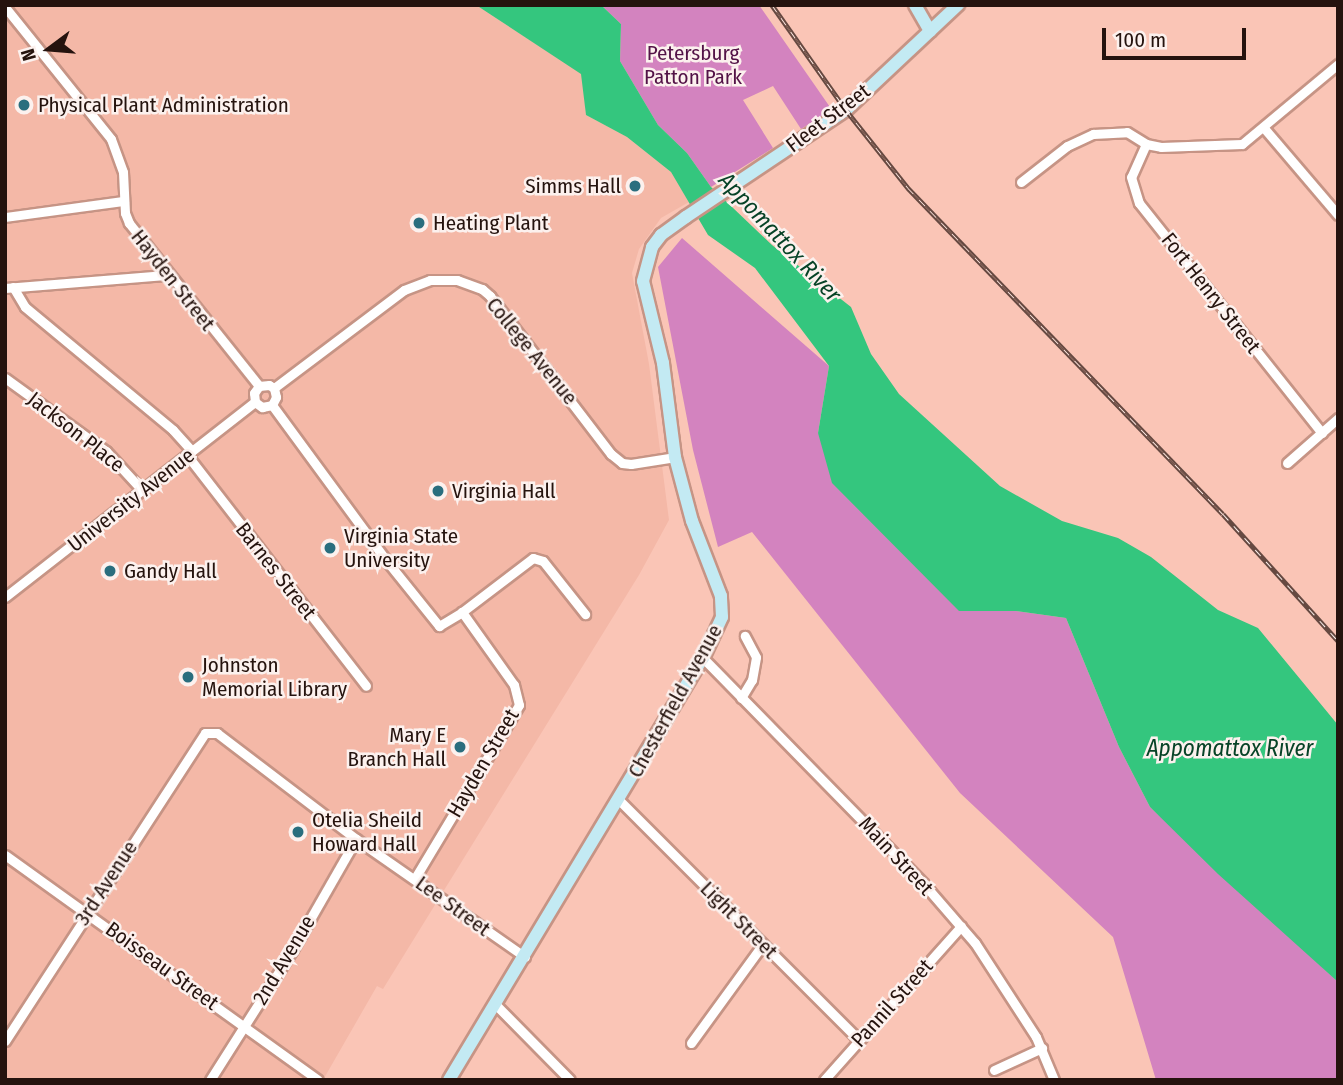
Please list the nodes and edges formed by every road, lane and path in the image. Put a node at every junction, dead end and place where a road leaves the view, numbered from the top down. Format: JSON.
{"nodes":[{"id":1,"x":915,"y":5,"type":"edge"},
{"id":2,"x":958,"y":5,"type":"edge"},
{"id":3,"x":5,"y":7,"type":"edge"},
{"id":4,"x":930,"y":31,"type":"junction"},
{"id":5,"x":1338,"y":64,"type":"edge"},
{"id":6,"x":1264,"y":128,"type":"junction"},
{"id":7,"x":1146,"y":144,"type":"junction"},
{"id":8,"x":1021,"y":182,"type":"dead end"},
{"id":9,"x":124,"y":201,"type":"junction"},
{"id":10,"x":1338,"y":215,"type":"edge"},
{"id":11,"x":5,"y":217,"type":"edge"},
{"id":12,"x":686,"y":217,"type":"joint"},
{"id":13,"x":168,"y":275,"type":"junction"},
{"id":14,"x":9,"y":288,"type":"edge"},
{"id":15,"x":5,"y":377,"type":"edge"},
{"id":16,"x":259,"y":386,"type":"junction"},
{"id":17,"x":274,"y":388,"type":"junction"},
{"id":18,"x":256,"y":402,"type":"junction"},
{"id":19,"x":272,"y":405,"type":"junction"},
{"id":20,"x":1338,"y":418,"type":"edge"},
{"id":21,"x":1322,"y":433,"type":"junction"},
{"id":22,"x":190,"y":453,"type":"junction"},
{"id":23,"x":675,"y":457,"type":"junction"},
{"id":24,"x":1287,"y":463,"type":"dead end"},
{"id":25,"x":142,"y":490,"type":"junction"},
{"id":26,"x":5,"y":597,"type":"edge"},
{"id":27,"x":462,"y":612,"type":"junction"},
{"id":28,"x":585,"y":614,"type":"dead end"},
{"id":29,"x":745,"y":636,"type":"dead end"},
{"id":30,"x":703,"y":658,"type":"junction"},
{"id":31,"x":366,"y":686,"type":"dead end"},
{"id":32,"x":741,"y":698,"type":"junction"},
{"id":33,"x":212,"y":733,"type":"joint"},
{"id":34,"x":619,"y":800,"type":"junction"},
{"id":35,"x":356,"y":839,"type":"junction"},
{"id":36,"x":5,"y":855,"type":"edge"},
{"id":37,"x":415,"y":878,"type":"junction"},
{"id":38,"x":87,"y":911,"type":"junction"},
{"id":39,"x":961,"y":926,"type":"junction"},
{"id":40,"x":763,"y":944,"type":"junction"},
{"id":41,"x":525,"y":957,"type":"junction"},
{"id":42,"x":496,"y":1005,"type":"junction"},
{"id":43,"x":244,"y":1025,"type":"junction"},
{"id":44,"x":859,"y":1040,"type":"junction"},
{"id":45,"x":5,"y":1041,"type":"edge"},
{"id":46,"x":691,"y":1043,"type":"dead end"},
{"id":47,"x":1042,"y":1048,"type":"junction"},
{"id":48,"x":994,"y":1070,"type":"dead end"},
{"id":49,"x":210,"y":1080,"type":"edge"},
{"id":50,"x":318,"y":1080,"type":"edge"},
{"id":51,"x":449,"y":1080,"type":"edge"},
{"id":52,"x":570,"y":1080,"type":"edge"},
{"id":53,"x":824,"y":1080,"type":"edge"},
{"id":54,"x":1054,"y":1080,"type":"edge"}],
"edges":[{"from":1,"to":4,"type":"main road"},
{"from":2,"to":4,"type":"main road","name":"Fleet Street"},
{"from":3,"to":9,"type":"street","name":"Hayden Street"},
{"from":4,"to":12,"type":"main road","name":"Fleet Street"},
{"from":5,"to":6,"type":"street"},
{"from":6,"to":7,"type":"street"},
{"from":6,"to":10,"type":"street"},
{"from":7,"to":8,"type":"street"},
{"from":7,"to":21,"type":"street","name":"Fort Henry Street"},
{"from":9,"to":11,"type":"street"},
{"from":9,"to":13,"type":"street","name":"Hayden Street"},
{"from":12,"to":23,"type":"main road","name":"Chesterfield Avenue"},
{"from":13,"to":14,"type":"street"},
{"from":13,"to":16,"type":"street","name":"Hayden Street"},
{"from":14,"to":22,"type":"street","name":"Barnes Street"},
{"from":15,"to":25,"type":"street","name":"Jackson Place"},
{"from":16,"to":17,"type":"street"},
{"from":16,"to":18,"type":"street"},
{"from":17,"to":19,"type":"street"},
{"from":17,"to":23,"type":"street","name":"College Avenue"},
{"from":18,"to":19,"type":"street"},
{"from":18,"to":22,"type":"street","name":"University Avenue"},
{"from":19,"to":27,"type":"street"},
{"from":20,"to":21,"type":"street"},
{"from":21,"to":24,"type":"street"},
{"from":22,"to":25,"type":"street","name":"University Avenue"},
{"from":22,"to":31,"type":"street","name":"Barnes Street"},
{"from":23,"to":30,"type":"main road","name":"Chesterfield Avenue"},
{"from":25,"to":26,"type":"street","name":"University Avenue"},
{"from":27,"to":28,"type":"street"},
{"from":27,"to":37,"type":"street","name":"Hayden Street"},
{"from":29,"to":32,"type":"street"},
{"from":30,"to":32,"type":"street","name":"Main Street"},
{"from":30,"to":34,"type":"main road","name":"Chesterfield Avenue"},
{"from":32,"to":39,"type":"street","name":"Main Street"},
{"from":33,"to":35,"type":"street","name":"Lee Street"},
{"from":33,"to":38,"type":"street","name":"3rd Avenue"},
{"from":34,"to":40,"type":"street","name":"Light Street"},
{"from":34,"to":41,"type":"main road","name":"Chesterfield Avenue"},
{"from":35,"to":37,"type":"street","name":"Lee Street"},
{"from":35,"to":43,"type":"street","name":"2nd Avenue"},
{"from":36,"to":38,"type":"street","name":"Boisseau Street"},
{"from":37,"to":41,"type":"street","name":"Lee Street"},
{"from":38,"to":43,"type":"street","name":"Boisseau Street"},
{"from":38,"to":45,"type":"street","name":"3rd Avenue"},
{"from":39,"to":44,"type":"street","name":"Pannil Street"},
{"from":39,"to":47,"type":"street","name":"Main Street"},
{"from":40,"to":44,"type":"street","name":"Light Street"},
{"from":40,"to":46,"type":"street"},
{"from":41,"to":42,"type":"main road","name":"Chesterfield Avenue"},
{"from":42,"to":51,"type":"main road","name":"Chesterfield Avenue"},
{"from":42,"to":52,"type":"street"},
{"from":43,"to":49,"type":"street","name":"2nd Avenue"},
{"from":43,"to":50,"type":"street","name":"Boisseau Street"},
{"from":44,"to":53,"type":"street","name":"Pannil Street"},
{"from":47,"to":48,"type":"street"},
{"from":47,"to":54,"type":"street","name":"Main Street"}]}
